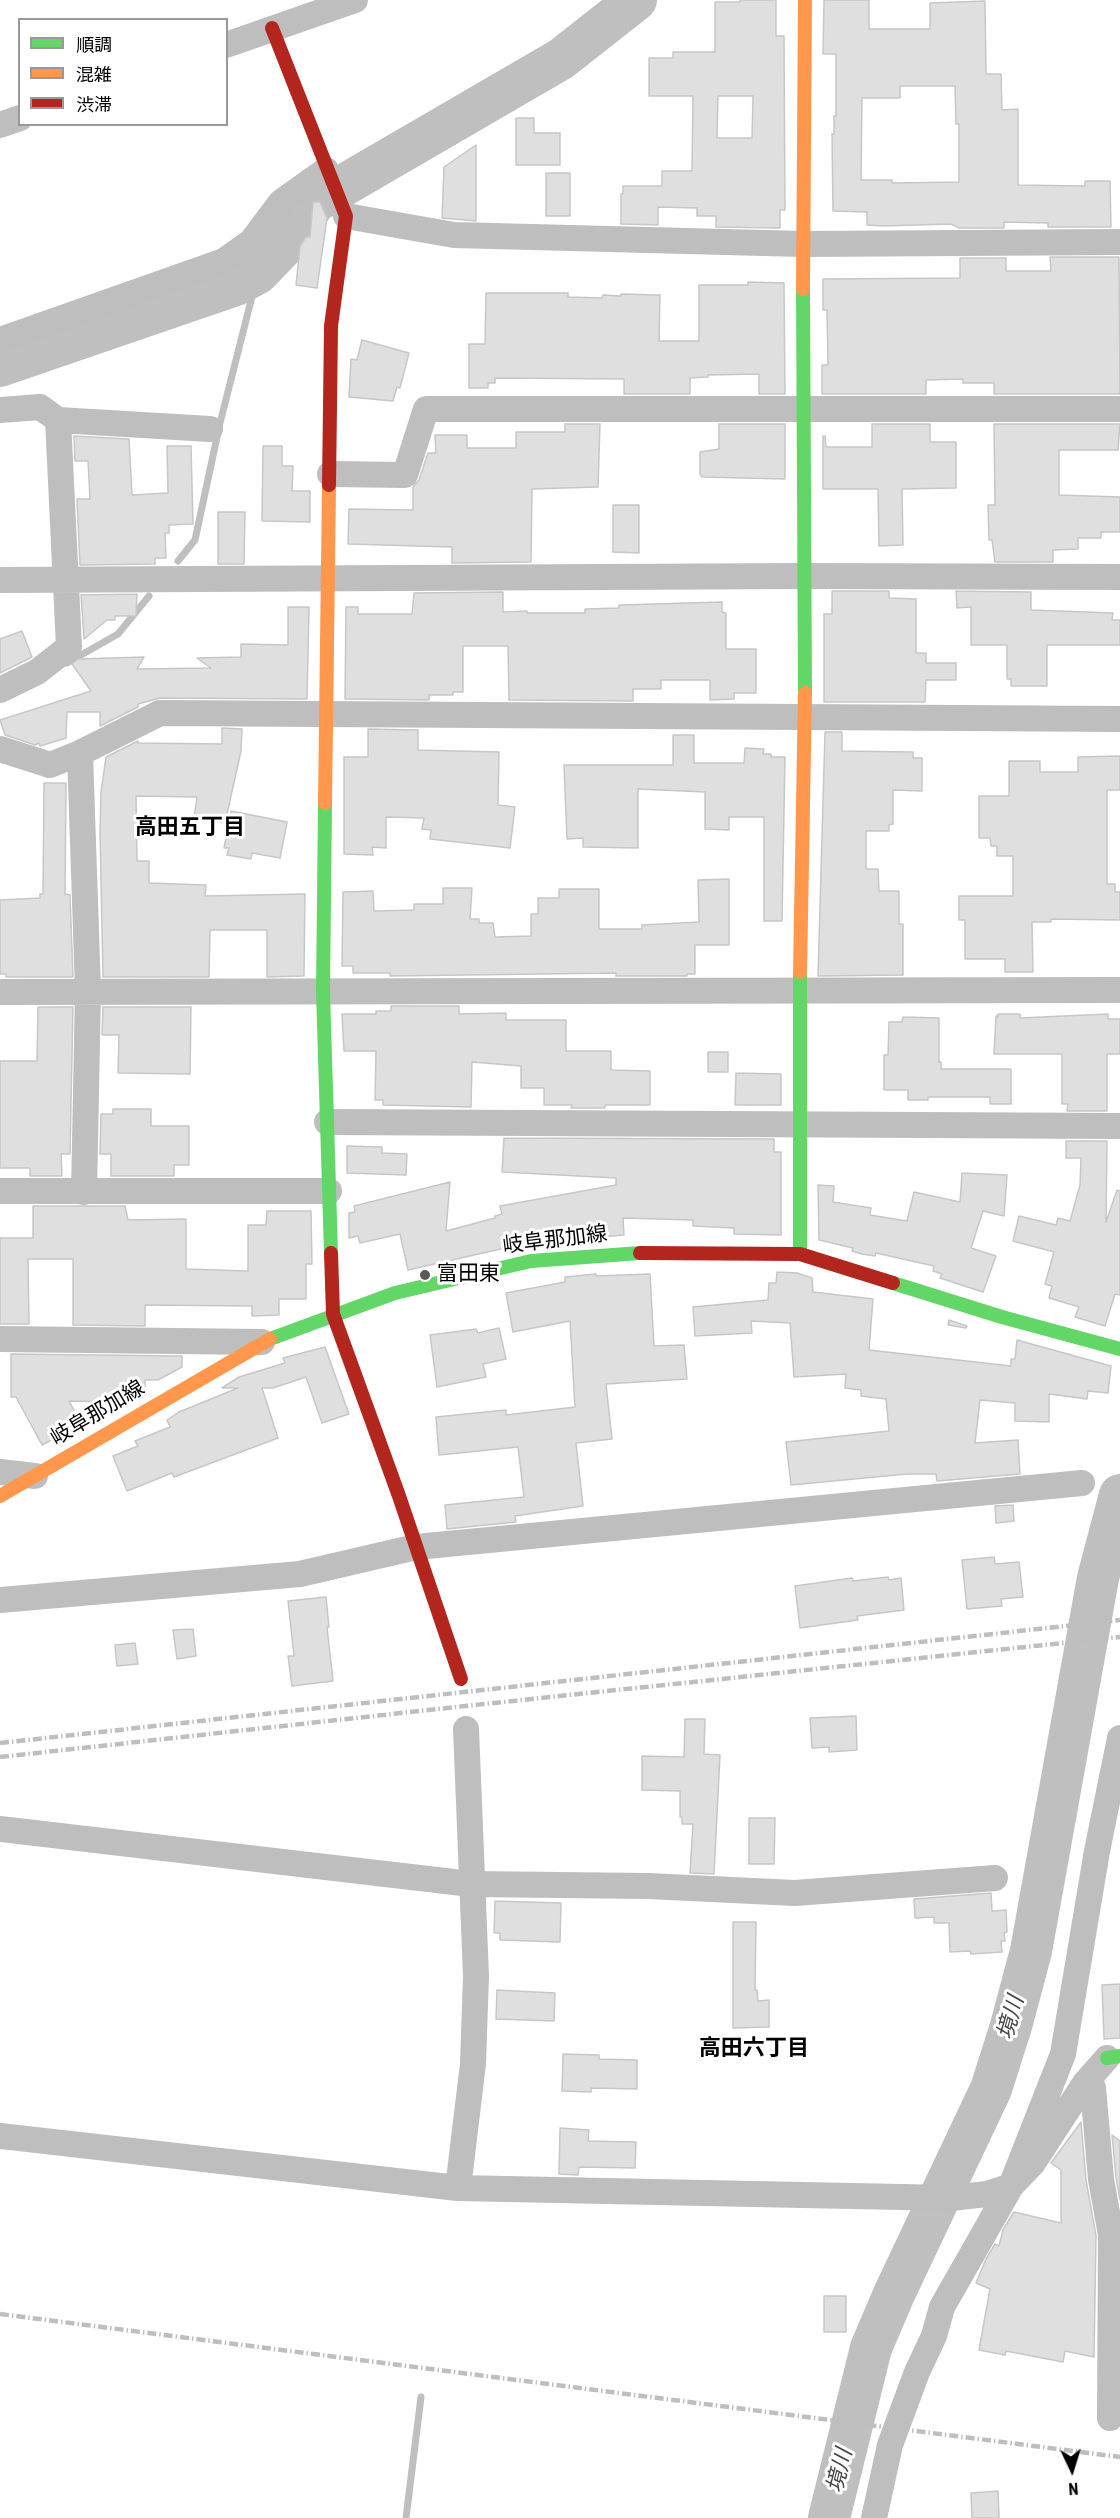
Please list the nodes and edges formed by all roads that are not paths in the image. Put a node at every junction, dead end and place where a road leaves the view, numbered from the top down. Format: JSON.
{"nodes":[{"id":1,"x":355,"y":0,"type":"edge"},
{"id":2,"x":805,"y":0,"type":"edge"},
{"id":3,"x":272,"y":28,"type":"junction"},
{"id":4,"x":228,"y":44,"type":"edge"},
{"id":5,"x":18,"y":119,"type":"edge"},
{"id":6,"x":0,"y":125,"type":"edge"},
{"id":7,"x":329,"y":175,"type":"junction"},
{"id":8,"x":345,"y":216,"type":"junction"},
{"id":9,"x":1120,"y":242,"type":"edge"},
{"id":10,"x":803,"y":244,"type":"junction"},
{"id":11,"x":0,"y":340,"type":"edge"},
{"id":12,"x":804,"y":409,"type":"junction"},
{"id":13,"x":1120,"y":409,"type":"edge"},
{"id":14,"x":0,"y":410,"type":"edge"},
{"id":15,"x":58,"y":420,"type":"junction"},
{"id":16,"x":210,"y":429,"type":"dead end"},
{"id":17,"x":330,"y":474,"type":"junction"},
{"id":18,"x":804,"y":576,"type":"junction"},
{"id":19,"x":329,"y":577,"type":"junction"},
{"id":20,"x":1120,"y":577,"type":"edge"},
{"id":21,"x":0,"y":580,"type":"edge"},
{"id":22,"x":65,"y":580,"type":"junction"},
{"id":23,"x":0,"y":690,"type":"edge"},
{"id":24,"x":326,"y":715,"type":"junction"},
{"id":25,"x":805,"y":717,"type":"junction"},
{"id":26,"x":1120,"y":719,"type":"edge"},
{"id":27,"x":0,"y":749,"type":"edge"},
{"id":28,"x":80,"y":753,"type":"junction"},
{"id":29,"x":1120,"y":990,"type":"edge"},
{"id":30,"x":88,"y":991,"type":"junction"},
{"id":31,"x":323,"y":991,"type":"junction"},
{"id":32,"x":800,"y":991,"type":"junction"},
{"id":33,"x":0,"y":992,"type":"edge"},
{"id":34,"x":327,"y":1122,"type":"junction"},
{"id":35,"x":800,"y":1124,"type":"junction"},
{"id":36,"x":1120,"y":1126,"type":"edge"},
{"id":37,"x":0,"y":1191,"type":"edge"},
{"id":38,"x":329,"y":1191,"type":"junction"},
{"id":39,"x":84,"y":1192,"type":"junction"},
{"id":40,"x":800,"y":1254,"type":"junction"},
{"id":41,"x":333,"y":1314,"type":"junction"},
{"id":42,"x":0,"y":1339,"type":"edge"},
{"id":43,"x":262,"y":1342,"type":"junction"},
{"id":44,"x":1119,"y":1346,"type":"edge"},
{"id":45,"x":0,"y":1472,"type":"edge"},
{"id":46,"x":34,"y":1476,"type":"junction"},
{"id":47,"x":1082,"y":1483,"type":"dead end"},
{"id":48,"x":0,"y":1496,"type":"edge"},
{"id":49,"x":416,"y":1547,"type":"junction"},
{"id":50,"x":0,"y":1600,"type":"edge"},
{"id":51,"x":461,"y":1679,"type":"dead end"},
{"id":52,"x":466,"y":1730,"type":"dead end"},
{"id":53,"x":1120,"y":1738,"type":"edge"},
{"id":54,"x":0,"y":1829,"type":"edge"},
{"id":55,"x":995,"y":1878,"type":"dead end"},
{"id":56,"x":471,"y":1884,"type":"junction"},
{"id":57,"x":1113,"y":2057,"type":"edge"},
{"id":58,"x":1085,"y":2083,"type":"junction"},
{"id":59,"x":0,"y":2136,"type":"edge"},
{"id":60,"x":458,"y":2188,"type":"junction"},
{"id":61,"x":999,"y":2190,"type":"junction"},
{"id":62,"x":1110,"y":2418,"type":"dead end"},
{"id":63,"x":874,"y":2518,"type":"edge"}],
"edges":[{"from":1,"to":3,"type":"street"},
{"from":2,"to":10,"type":"street"},
{"from":3,"to":4,"type":"street"},
{"from":3,"to":7,"type":"street"},
{"from":5,"to":6,"type":"street"},
{"from":7,"to":8,"type":"street"},
{"from":7,"to":11,"type":"street"},
{"from":8,"to":10,"type":"street"},
{"from":8,"to":17,"type":"street"},
{"from":9,"to":10,"type":"street"},
{"from":10,"to":12,"type":"street"},
{"from":12,"to":13,"type":"street"},
{"from":12,"to":17,"type":"street"},
{"from":12,"to":18,"type":"street"},
{"from":14,"to":15,"type":"street"},
{"from":15,"to":16,"type":"street"},
{"from":15,"to":22,"type":"street"},
{"from":17,"to":19,"type":"street"},
{"from":18,"to":19,"type":"street"},
{"from":18,"to":20,"type":"street"},
{"from":18,"to":25,"type":"street"},
{"from":19,"to":22,"type":"street"},
{"from":19,"to":24,"type":"street"},
{"from":21,"to":22,"type":"street"},
{"from":22,"to":23,"type":"street"},
{"from":24,"to":25,"type":"street"},
{"from":24,"to":28,"type":"street"},
{"from":24,"to":31,"type":"street"},
{"from":25,"to":26,"type":"street"},
{"from":25,"to":32,"type":"street"},
{"from":27,"to":28,"type":"street"},
{"from":28,"to":30,"type":"street"},
{"from":29,"to":32,"type":"street"},
{"from":30,"to":31,"type":"street"},
{"from":30,"to":33,"type":"street"},
{"from":30,"to":39,"type":"street"},
{"from":31,"to":32,"type":"street"},
{"from":31,"to":34,"type":"street"},
{"from":32,"to":35,"type":"street"},
{"from":34,"to":35,"type":"street"},
{"from":34,"to":38,"type":"street"},
{"from":35,"to":36,"type":"street"},
{"from":35,"to":40,"type":"street"},
{"from":37,"to":39,"type":"street"},
{"from":38,"to":39,"type":"street"},
{"from":38,"to":41,"type":"street"},
{"from":40,"to":41,"type":"street","name":"岐阜那加線"},
{"from":40,"to":44,"type":"street","name":"岐阜那加線"},
{"from":41,"to":43,"type":"street","name":"岐阜那加線"},
{"from":41,"to":49,"type":"street"},
{"from":42,"to":43,"type":"street"},
{"from":43,"to":46,"type":"street","name":"岐阜那加線"},
{"from":45,"to":46,"type":"street"},
{"from":46,"to":48,"type":"street","name":"岐阜那加線"},
{"from":47,"to":49,"type":"street"},
{"from":49,"to":50,"type":"street"},
{"from":49,"to":51,"type":"street"},
{"from":52,"to":56,"type":"street"},
{"from":53,"to":61,"type":"street"},
{"from":54,"to":56,"type":"street"},
{"from":55,"to":56,"type":"street"},
{"from":56,"to":60,"type":"street"},
{"from":57,"to":58,"type":"street"},
{"from":58,"to":61,"type":"street"},
{"from":58,"to":62,"type":"street"},
{"from":59,"to":60,"type":"street"},
{"from":60,"to":61,"type":"street"},
{"from":61,"to":63,"type":"street"}]}
